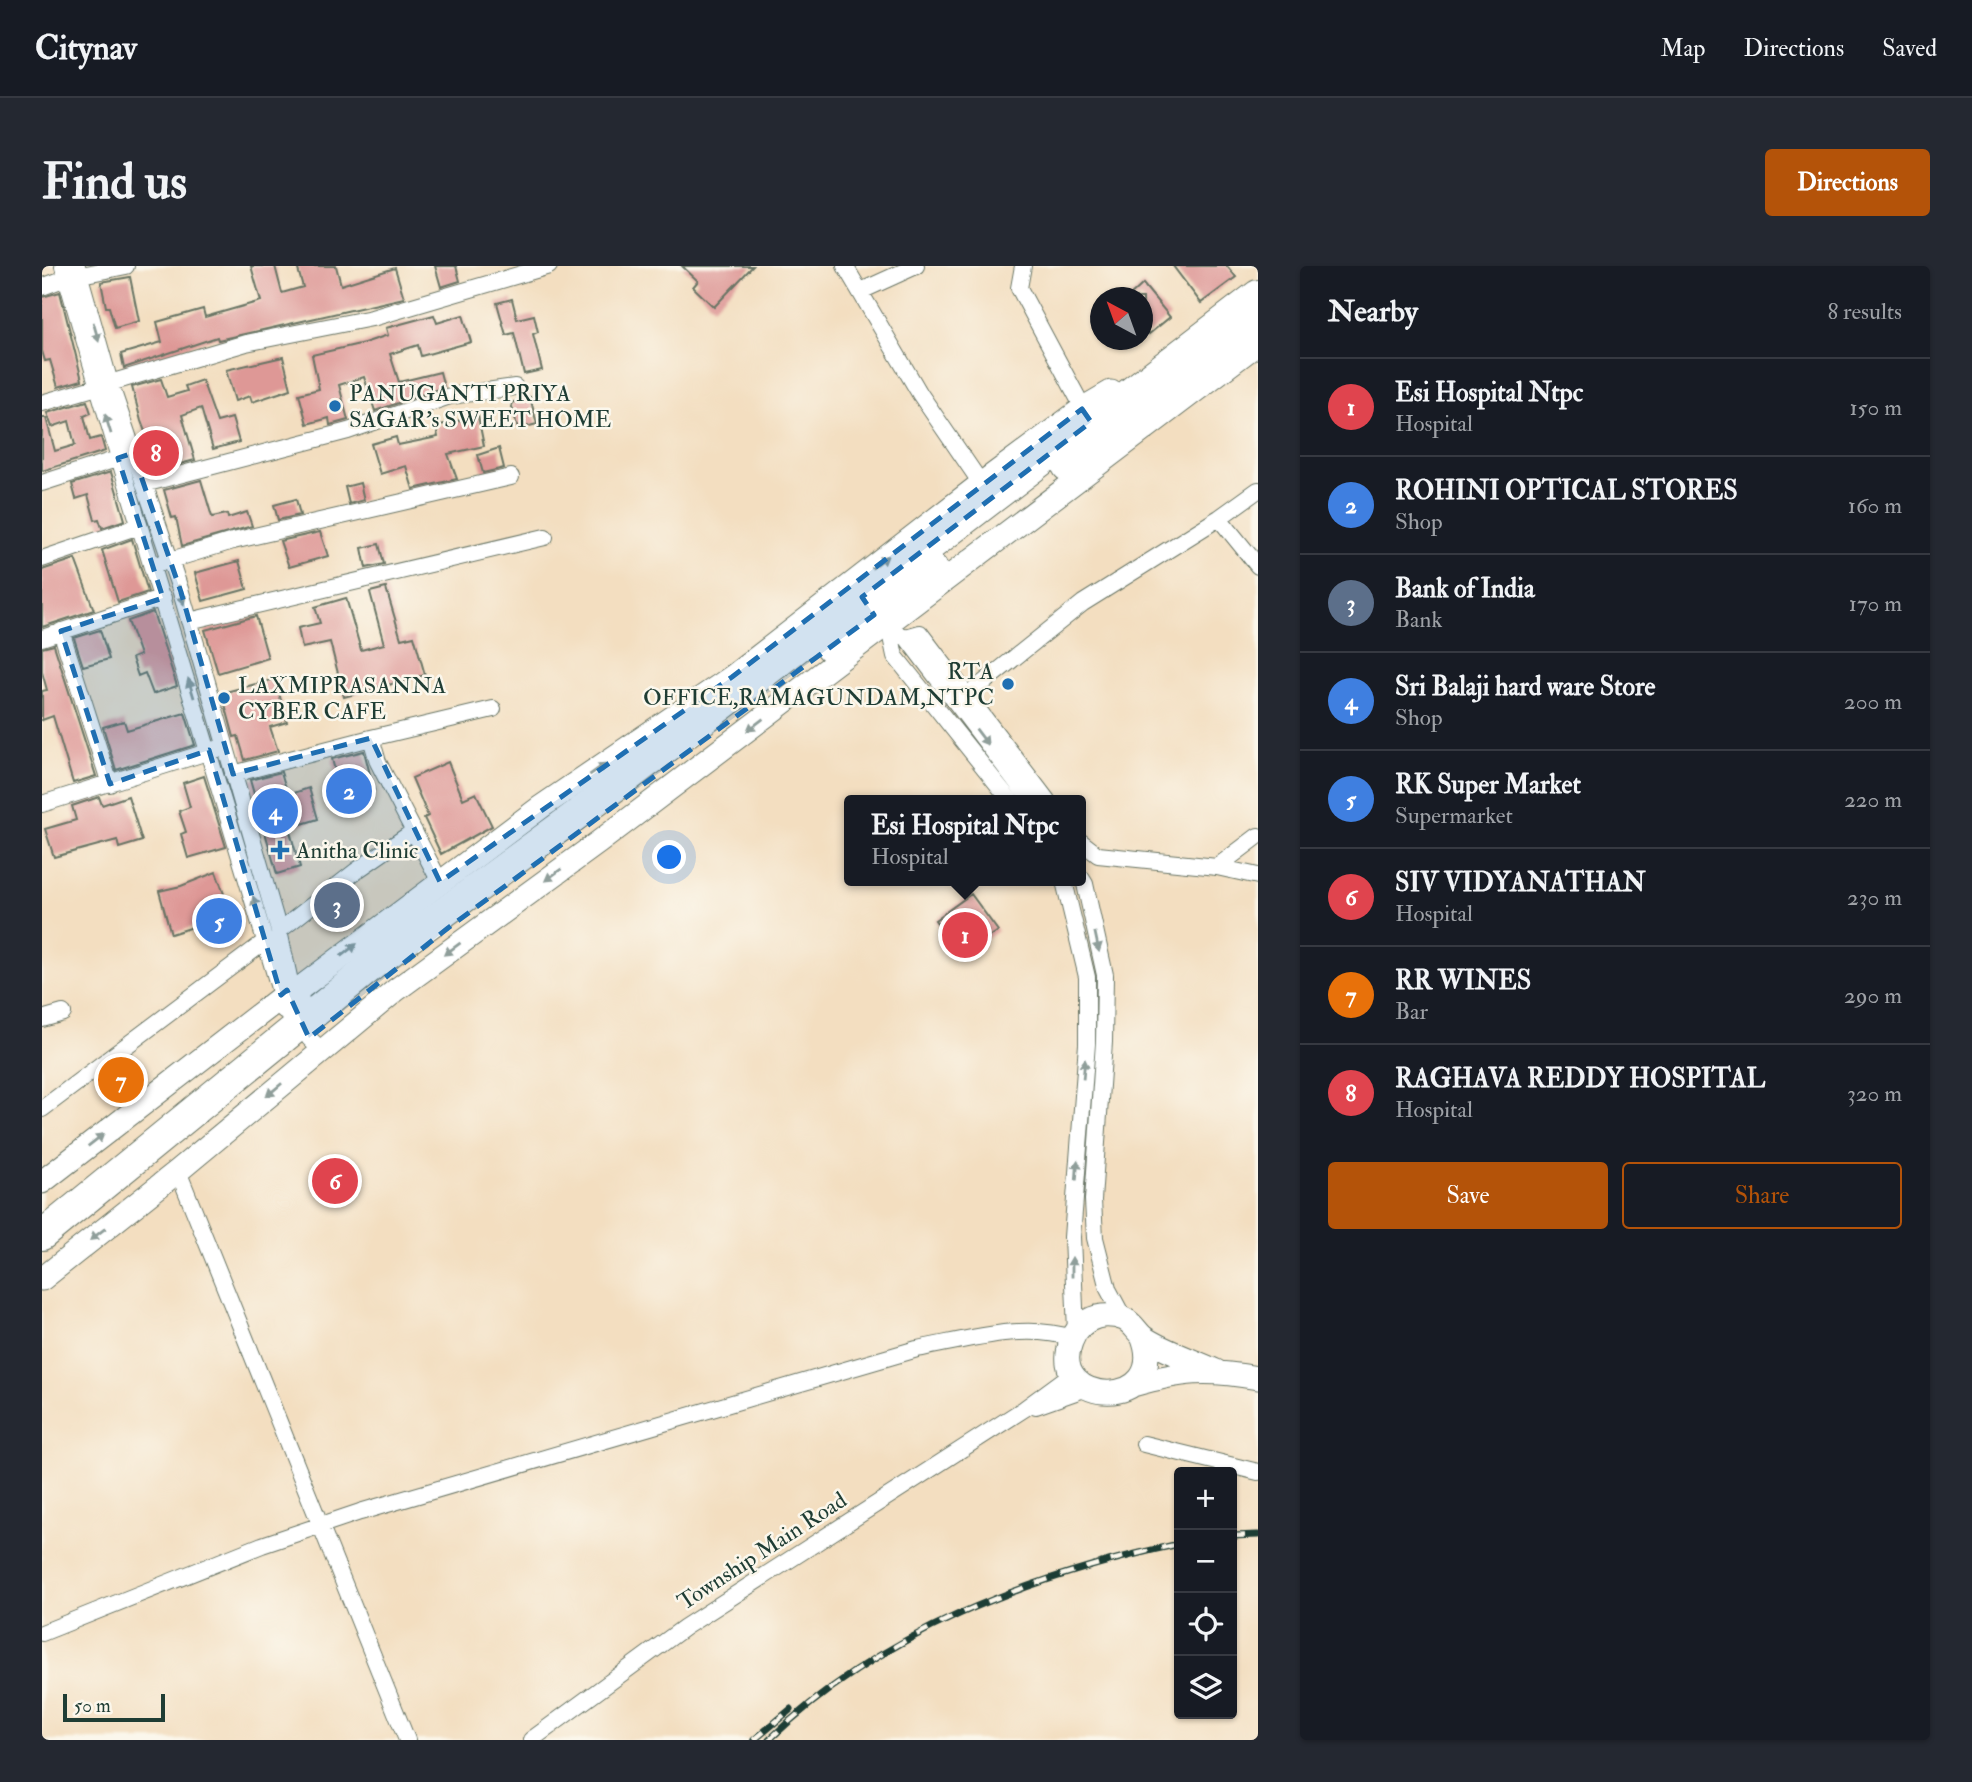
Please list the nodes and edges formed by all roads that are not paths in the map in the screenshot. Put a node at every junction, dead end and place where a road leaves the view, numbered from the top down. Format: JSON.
{"nodes":[{"id":1,"x":126,"y":266,"type":"edge"},
{"id":2,"x":549,"y":266,"type":"edge"},
{"id":3,"x":845,"y":266,"type":"edge"},
{"id":4,"x":916,"y":266,"type":"edge"},
{"id":5,"x":1023,"y":266,"type":"edge"},
{"id":6,"x":72,"y":272,"type":"edge"},
{"id":7,"x":1258,"y":280,"type":"edge"},
{"id":8,"x":42,"y":287,"type":"edge"},
{"id":9,"x":862,"y":290,"type":"junction"},
{"id":10,"x":1258,"y":295,"type":"edge"},
{"id":11,"x":1258,"y":321,"type":"edge"},
{"id":12,"x":1258,"y":343,"type":"edge"},
{"id":13,"x":103,"y":385,"type":"junction"},
{"id":14,"x":515,"y":387,"type":"dead end"},
{"id":15,"x":42,"y":403,"type":"edge"},
{"id":16,"x":1101,"y":428,"type":"junction"},
{"id":17,"x":126,"y":456,"type":"junction"},
{"id":18,"x":511,"y":477,"type":"dead end"},
{"id":19,"x":42,"y":483,"type":"edge"},
{"id":20,"x":144,"y":484,"type":"junction"},
{"id":21,"x":1258,"y":490,"type":"edge"},
{"id":22,"x":986,"y":491,"type":"junction"},
{"id":23,"x":1219,"y":518,"type":"junction"},
{"id":24,"x":139,"y":526,"type":"junction"},
{"id":25,"x":545,"y":537,"type":"dead end"},
{"id":26,"x":42,"y":559,"type":"edge"},
{"id":27,"x":170,"y":560,"type":"junction"},
{"id":28,"x":152,"y":565,"type":"junction"},
{"id":29,"x":1258,"y":566,"type":"edge"},
{"id":30,"x":163,"y":598,"type":"junction"},
{"id":31,"x":878,"y":615,"type":"junction"},
{"id":32,"x":189,"y":621,"type":"junction"},
{"id":33,"x":61,"y":631,"type":"junction"},
{"id":34,"x":42,"y":638,"type":"edge"},
{"id":35,"x":968,"y":695,"type":"junction"},
{"id":36,"x":494,"y":709,"type":"dead end"},
{"id":37,"x":371,"y":738,"type":"junction"},
{"id":38,"x":217,"y":749,"type":"junction"},
{"id":39,"x":233,"y":774,"type":"junction"},
{"id":40,"x":110,"y":784,"type":"junction"},
{"id":41,"x":1006,"y":795,"type":"edge"},
{"id":42,"x":1026,"y":795,"type":"edge"},
{"id":43,"x":1044,"y":795,"type":"edge"},
{"id":44,"x":42,"y":804,"type":"edge"},
{"id":45,"x":572,"y":826,"type":"junction"},
{"id":46,"x":414,"y":831,"type":"junction"},
{"id":47,"x":1258,"y":836,"type":"edge"},
{"id":48,"x":1086,"y":846,"type":"edge"},
{"id":49,"x":1217,"y":867,"type":"junction"},
{"id":50,"x":1258,"y":876,"type":"edge"},
{"id":51,"x":440,"y":882,"type":"junction"},
{"id":52,"x":491,"y":884,"type":"junction"},
{"id":53,"x":1065,"y":886,"type":"edge"},
{"id":54,"x":1085,"y":886,"type":"edge"},
{"id":55,"x":273,"y":936,"type":"junction"},
{"id":56,"x":64,"y":1013,"type":"dead end"},
{"id":57,"x":296,"y":1013,"type":"junction"},
{"id":58,"x":42,"y":1019,"type":"edge"},
{"id":59,"x":42,"y":1109,"type":"edge"},
{"id":60,"x":178,"y":1171,"type":"junction"},
{"id":61,"x":43,"y":1179,"type":"edge"},
{"id":62,"x":42,"y":1235,"type":"edge"},
{"id":63,"x":42,"y":1257,"type":"edge"},
{"id":64,"x":42,"y":1279,"type":"edge"},
{"id":65,"x":1124,"y":1319,"type":"junction"},
{"id":66,"x":1074,"y":1335,"type":"junction"},
{"id":67,"x":1142,"y":1336,"type":"junction"},
{"id":68,"x":1216,"y":1371,"type":"junction"},
{"id":69,"x":1258,"y":1378,"type":"edge"},
{"id":70,"x":1080,"y":1380,"type":"junction"},
{"id":71,"x":1133,"y":1385,"type":"junction"},
{"id":72,"x":1144,"y":1444,"type":"dead end"},
{"id":73,"x":1258,"y":1472,"type":"edge"},
{"id":74,"x":322,"y":1525,"type":"junction"},
{"id":75,"x":42,"y":1633,"type":"edge"},
{"id":76,"x":407,"y":1740,"type":"edge"},
{"id":77,"x":531,"y":1740,"type":"edge"}],
"edges":[{"from":1,"to":6,"type":"street"},
{"from":2,"to":13,"type":"street"},
{"from":3,"to":9,"type":"street"},
{"from":4,"to":9,"type":"street"},
{"from":5,"to":16,"type":"street"},
{"from":6,"to":8,"type":"street"},
{"from":6,"to":13,"type":"street"},
{"from":7,"to":16,"type":"street"},
{"from":9,"to":22,"type":"street"},
{"from":10,"to":16,"type":"highway"},
{"from":11,"to":16,"type":"highway"},
{"from":12,"to":16,"type":"street"},
{"from":13,"to":15,"type":"street"},
{"from":13,"to":17,"type":"street"},
{"from":14,"to":20,"type":"street"},
{"from":16,"to":22,"type":"highway"},
{"from":16,"to":31,"type":"highway"},
{"from":17,"to":19,"type":"street"},
{"from":17,"to":20,"type":"street"},
{"from":17,"to":24,"type":"street"},
{"from":18,"to":27,"type":"street"},
{"from":20,"to":27,"type":"street"},
{"from":21,"to":23,"type":"street"},
{"from":31,"to":22,"type":"highway","one_way":true},
{"from":23,"to":29,"type":"street"},
{"from":23,"to":35,"type":"street"},
{"from":24,"to":26,"type":"street"},
{"from":24,"to":28,"type":"street"},
{"from":25,"to":32,"type":"street"},
{"from":27,"to":28,"type":"street"},
{"from":27,"to":32,"type":"street","one_way":true},
{"from":28,"to":30,"type":"street"},
{"from":30,"to":33,"type":"street"},
{"from":38,"to":30,"type":"street","one_way":true},
{"from":31,"to":35,"type":"street"},
{"from":31,"to":41,"type":"street"},
{"from":31,"to":42,"type":"street","one_way":true},
{"from":31,"to":45,"type":"highway","one_way":true},
{"from":45,"to":31,"type":"highway","one_way":true},
{"from":32,"to":38,"type":"street"},
{"from":33,"to":34,"type":"street"},
{"from":33,"to":40,"type":"street"},
{"from":35,"to":43,"type":"street"},
{"from":36,"to":37,"type":"street"},
{"from":37,"to":39,"type":"street"},
{"from":37,"to":46,"type":"street"},
{"from":38,"to":39,"type":"street"},
{"from":38,"to":40,"type":"street"},
{"from":55,"to":38,"type":"street","one_way":true},
{"from":39,"to":55,"type":"street"},
{"from":40,"to":44,"type":"street"},
{"from":45,"to":52,"type":"highway"},
{"from":45,"to":52,"type":"street","one_way":true},
{"from":46,"to":51,"type":"street"},
{"from":46,"to":55,"type":"street"},
{"from":47,"to":49,"type":"street"},
{"from":48,"to":49,"type":"street"},
{"from":49,"to":50,"type":"street"},
{"from":51,"to":52,"type":"street"},
{"from":57,"to":51,"type":"street","one_way":true},
{"from":52,"to":57,"type":"highway"},
{"from":66,"to":53,"type":"street","one_way":true},
{"from":54,"to":65,"type":"street","one_way":true},
{"from":55,"to":57,"type":"street"},
{"from":55,"to":59,"type":"street"},
{"from":56,"to":58,"type":"street"},
{"from":57,"to":60,"type":"street","one_way":true},
{"from":61,"to":57,"type":"street","one_way":true},
{"from":57,"to":62,"type":"highway"},
{"from":57,"to":63,"type":"highway"},
{"from":60,"to":64,"type":"street","one_way":true},
{"from":60,"to":74,"type":"street"},
{"from":65,"to":66,"type":"street"},
{"from":65,"to":67,"type":"street"},
{"from":66,"to":70,"type":"street"},
{"from":66,"to":74,"type":"street"},
{"from":67,"to":68,"type":"street"},
{"from":67,"to":71,"type":"street"},
{"from":68,"to":69,"type":"street"},
{"from":68,"to":71,"type":"street"},
{"from":70,"to":71,"type":"street"},
{"from":70,"to":77,"type":"street","name":"Township Main Road"},
{"from":72,"to":73,"type":"street"},
{"from":74,"to":75,"type":"street"},
{"from":74,"to":76,"type":"street"}]}
